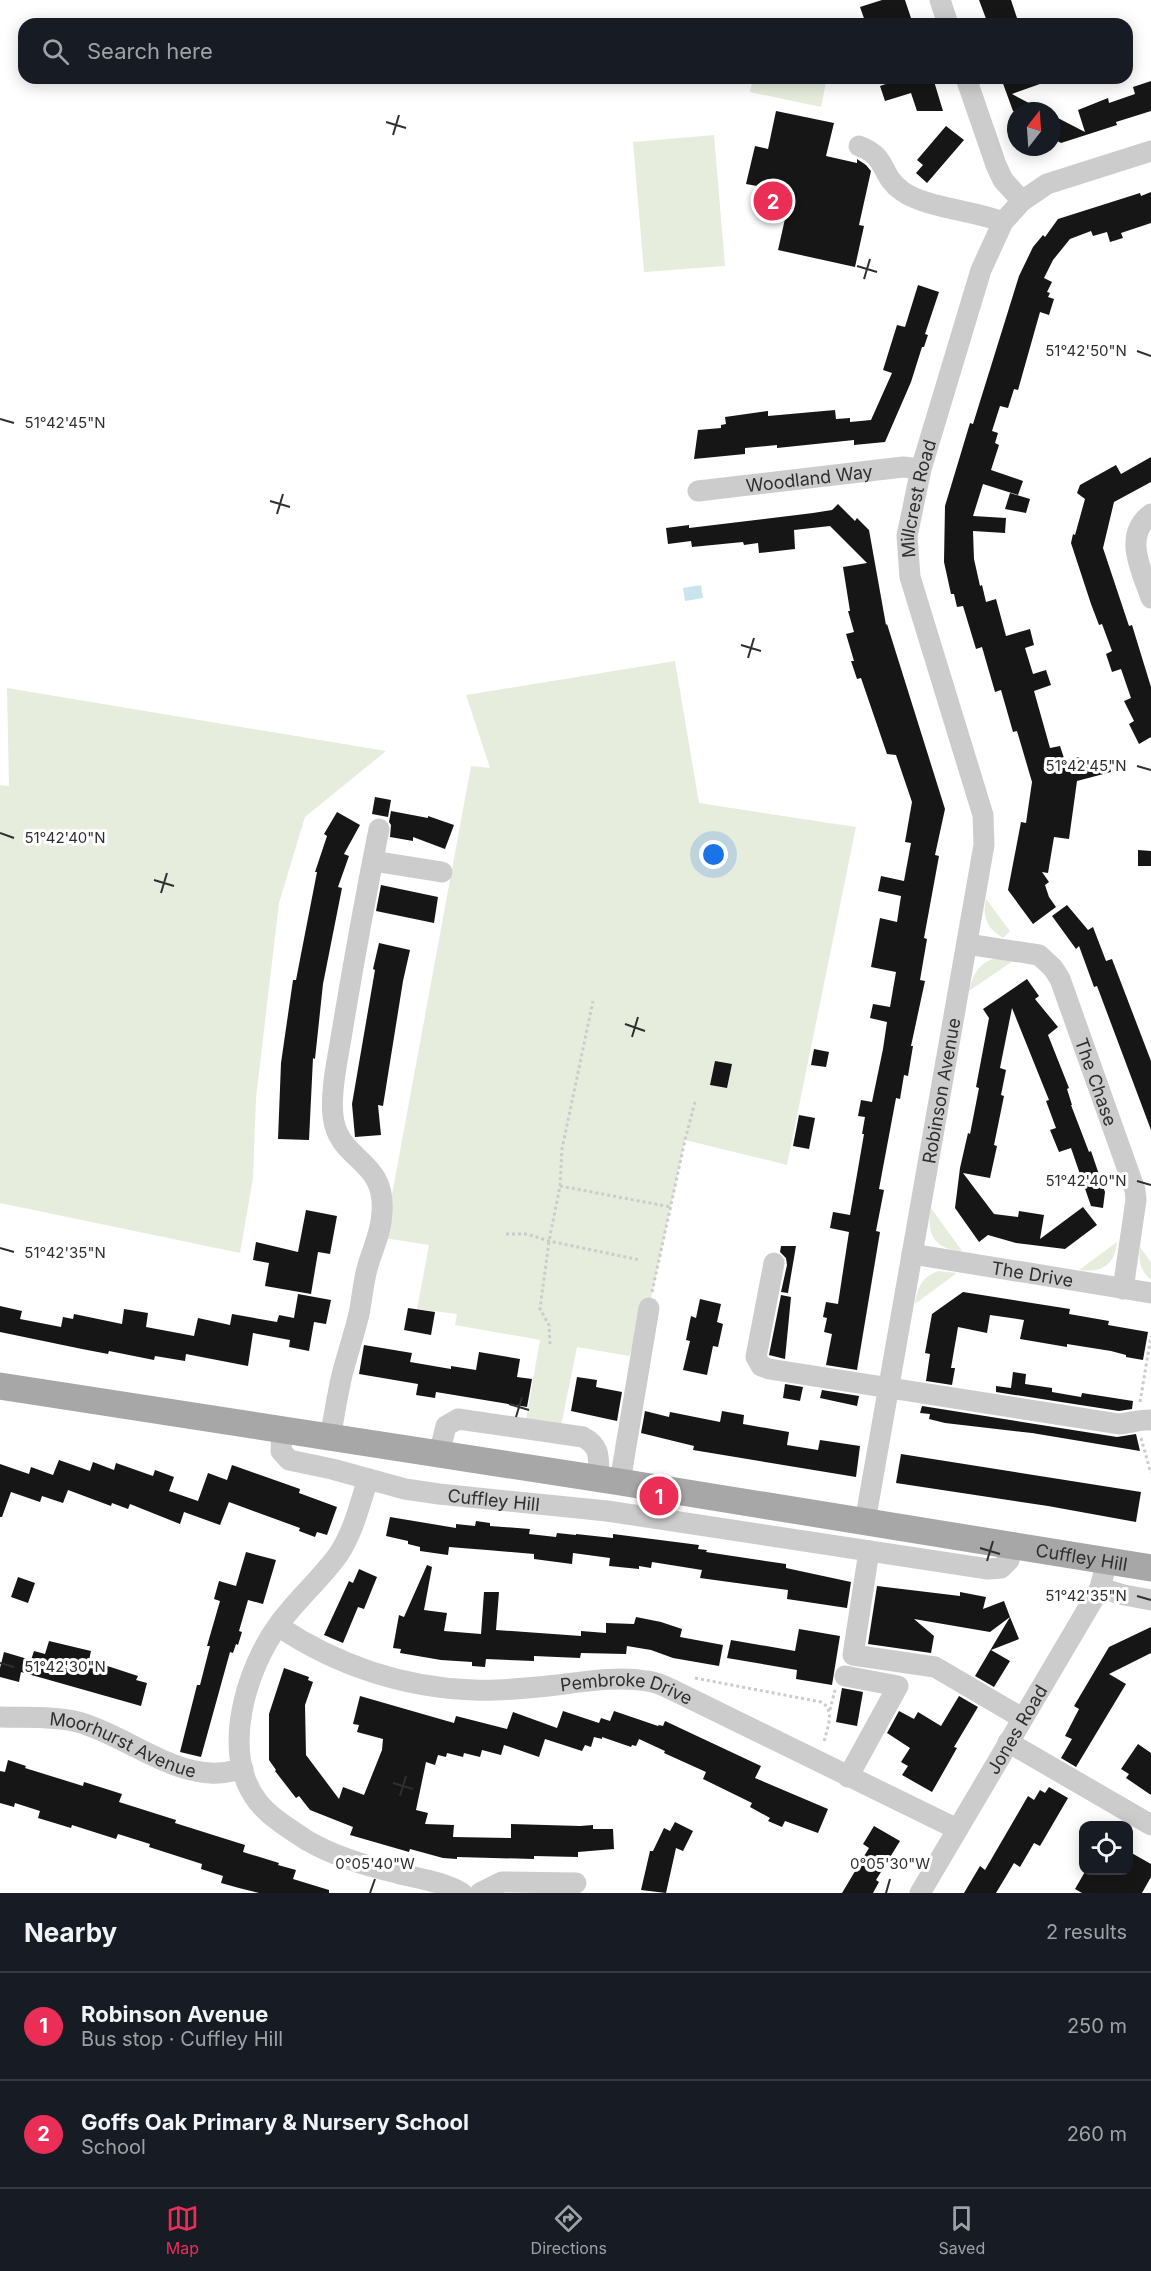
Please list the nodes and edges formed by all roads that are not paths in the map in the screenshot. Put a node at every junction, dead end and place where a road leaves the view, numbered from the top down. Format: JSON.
{"nodes":[{"id":1,"x":940,"y":0,"type":"edge"},
{"id":2,"x":946,"y":18,"type":"edge"},
{"id":3,"x":968,"y":84,"type":"edge"},
{"id":4,"x":859,"y":146,"type":"dead end"},
{"id":5,"x":1151,"y":151,"type":"edge"},
{"id":6,"x":1022,"y":201,"type":"junction"},
{"id":7,"x":1003,"y":222,"type":"junction"},
{"id":8,"x":921,"y":469,"type":"junction"},
{"id":9,"x":698,"y":491,"type":"dead end"},
{"id":10,"x":1151,"y":514,"type":"edge"},
{"id":11,"x":1151,"y":598,"type":"edge"},
{"id":12,"x":379,"y":829,"type":"dead end"},
{"id":13,"x":373,"y":861,"type":"junction"},
{"id":14,"x":442,"y":872,"type":"dead end"},
{"id":15,"x":967,"y":944,"type":"junction"},
{"id":16,"x":912,"y":1254,"type":"junction"},
{"id":17,"x":774,"y":1263,"type":"dead end"},
{"id":18,"x":1123,"y":1289,"type":"junction"},
{"id":19,"x":1151,"y":1293,"type":"edge"},
{"id":20,"x":649,"y":1308,"type":"road end"},
{"id":21,"x":0,"y":1386,"type":"edge"},
{"id":22,"x":889,"y":1389,"type":"junction"},
{"id":23,"x":1151,"y":1420,"type":"edge"},
{"id":24,"x":282,"y":1430,"type":"junction"},
{"id":25,"x":330,"y":1438,"type":"junction"},
{"id":26,"x":439,"y":1454,"type":"junction"},
{"id":27,"x":368,"y":1479,"type":"junction"},
{"id":28,"x":609,"y":1480,"type":"junction"},
{"id":29,"x":736,"y":1502,"type":"junction"},
{"id":30,"x":865,"y":1522,"type":"junction"},
{"id":31,"x":732,"y":1530,"type":"junction"},
{"id":32,"x":1013,"y":1546,"type":"junction"},
{"id":33,"x":869,"y":1551,"type":"junction"},
{"id":34,"x":1107,"y":1562,"type":"junction"},
{"id":35,"x":1151,"y":1568,"type":"edge"},
{"id":36,"x":1100,"y":1588,"type":"junction"},
{"id":37,"x":1151,"y":1600,"type":"edge"},
{"id":38,"x":278,"y":1626,"type":"junction"},
{"id":39,"x":840,"y":1681,"type":"road end"},
{"id":40,"x":0,"y":1717,"type":"edge"},
{"id":41,"x":1022,"y":1718,"type":"junction"},
{"id":42,"x":1008,"y":1742,"type":"junction"},
{"id":43,"x":243,"y":1769,"type":"junction"},
{"id":44,"x":848,"y":1777,"type":"junction"},
{"id":45,"x":1151,"y":1826,"type":"edge"},
{"id":46,"x":957,"y":1829,"type":"junction"},
{"id":47,"x":576,"y":1883,"type":"dead end"},
{"id":48,"x":462,"y":1893,"type":"edge"},
{"id":49,"x":480,"y":1893,"type":"edge"},
{"id":50,"x":920,"y":1893,"type":"edge"}],
"edges":[{"from":1,"to":2,"type":"street"},
{"from":3,"to":6,"type":"street"},
{"from":4,"to":7,"type":"street"},
{"from":5,"to":6,"type":"street","name":"Millcrest Road"},
{"from":6,"to":7,"type":"street","name":"Millcrest Road"},
{"from":7,"to":8,"type":"street","name":"Millcrest Road"},
{"from":8,"to":9,"type":"street","name":"Woodland Way"},
{"from":8,"to":15,"type":"street","name":"Millcrest Road"},
{"from":10,"to":11,"type":"street"},
{"from":12,"to":13,"type":"street"},
{"from":13,"to":14,"type":"street"},
{"from":13,"to":25,"type":"street"},
{"from":15,"to":16,"type":"street","name":"Robinson Avenue"},
{"from":15,"to":18,"type":"street","name":"The Chase"},
{"from":16,"to":18,"type":"street","name":"The Drive"},
{"from":16,"to":22,"type":"street","name":"Robinson Avenue"},
{"from":17,"to":22,"type":"street"},
{"from":18,"to":19,"type":"street","name":"The Drive"},
{"from":20,"to":28,"type":"street"},
{"from":21,"to":24,"type":"main road","name":"Cuffley Hill"},
{"from":22,"to":23,"type":"street"},
{"from":22,"to":30,"type":"street","name":"Robinson Avenue"},
{"from":24,"to":25,"type":"main road","name":"Cuffley Hill"},
{"from":24,"to":27,"type":"street","name":"Cuffley Hill"},
{"from":25,"to":26,"type":"main road","name":"Cuffley Hill"},
{"from":26,"to":28,"type":"main road","name":"Cuffley Hill"},
{"from":26,"to":28,"type":"street"},
{"from":27,"to":31,"type":"street","name":"Cuffley Hill"},
{"from":27,"to":38,"type":"street"},
{"from":28,"to":29,"type":"main road","name":"Cuffley Hill"},
{"from":29,"to":30,"type":"main road","name":"Cuffley Hill"},
{"from":29,"to":31,"type":"street"},
{"from":30,"to":32,"type":"main road","name":"Cuffley Hill"},
{"from":31,"to":33,"type":"street","name":"Cuffley Hill"},
{"from":32,"to":33,"type":"street","name":"Cuffley Hill"},
{"from":32,"to":34,"type":"main road","name":"Cuffley Hill"},
{"from":33,"to":41,"type":"street"},
{"from":34,"to":35,"type":"main road","name":"Cuffley Hill"},
{"from":34,"to":36,"type":"street","name":"Jones Road"},
{"from":36,"to":37,"type":"street","name":"Cuffley Hill"},
{"from":36,"to":41,"type":"street","name":"Jones Road"},
{"from":38,"to":43,"type":"street"},
{"from":38,"to":44,"type":"street","name":"Pembroke Drive"},
{"from":39,"to":44,"type":"street"},
{"from":40,"to":43,"type":"street","name":"Moorhurst Avenue"},
{"from":41,"to":42,"type":"street","name":"Jones Road"},
{"from":42,"to":45,"type":"street"},
{"from":42,"to":46,"type":"street","name":"Jones Road"},
{"from":43,"to":48,"type":"street"},
{"from":44,"to":46,"type":"street","name":"Pembroke Drive"},
{"from":46,"to":50,"type":"street","name":"Jones Road"},
{"from":47,"to":49,"type":"street"}]}
